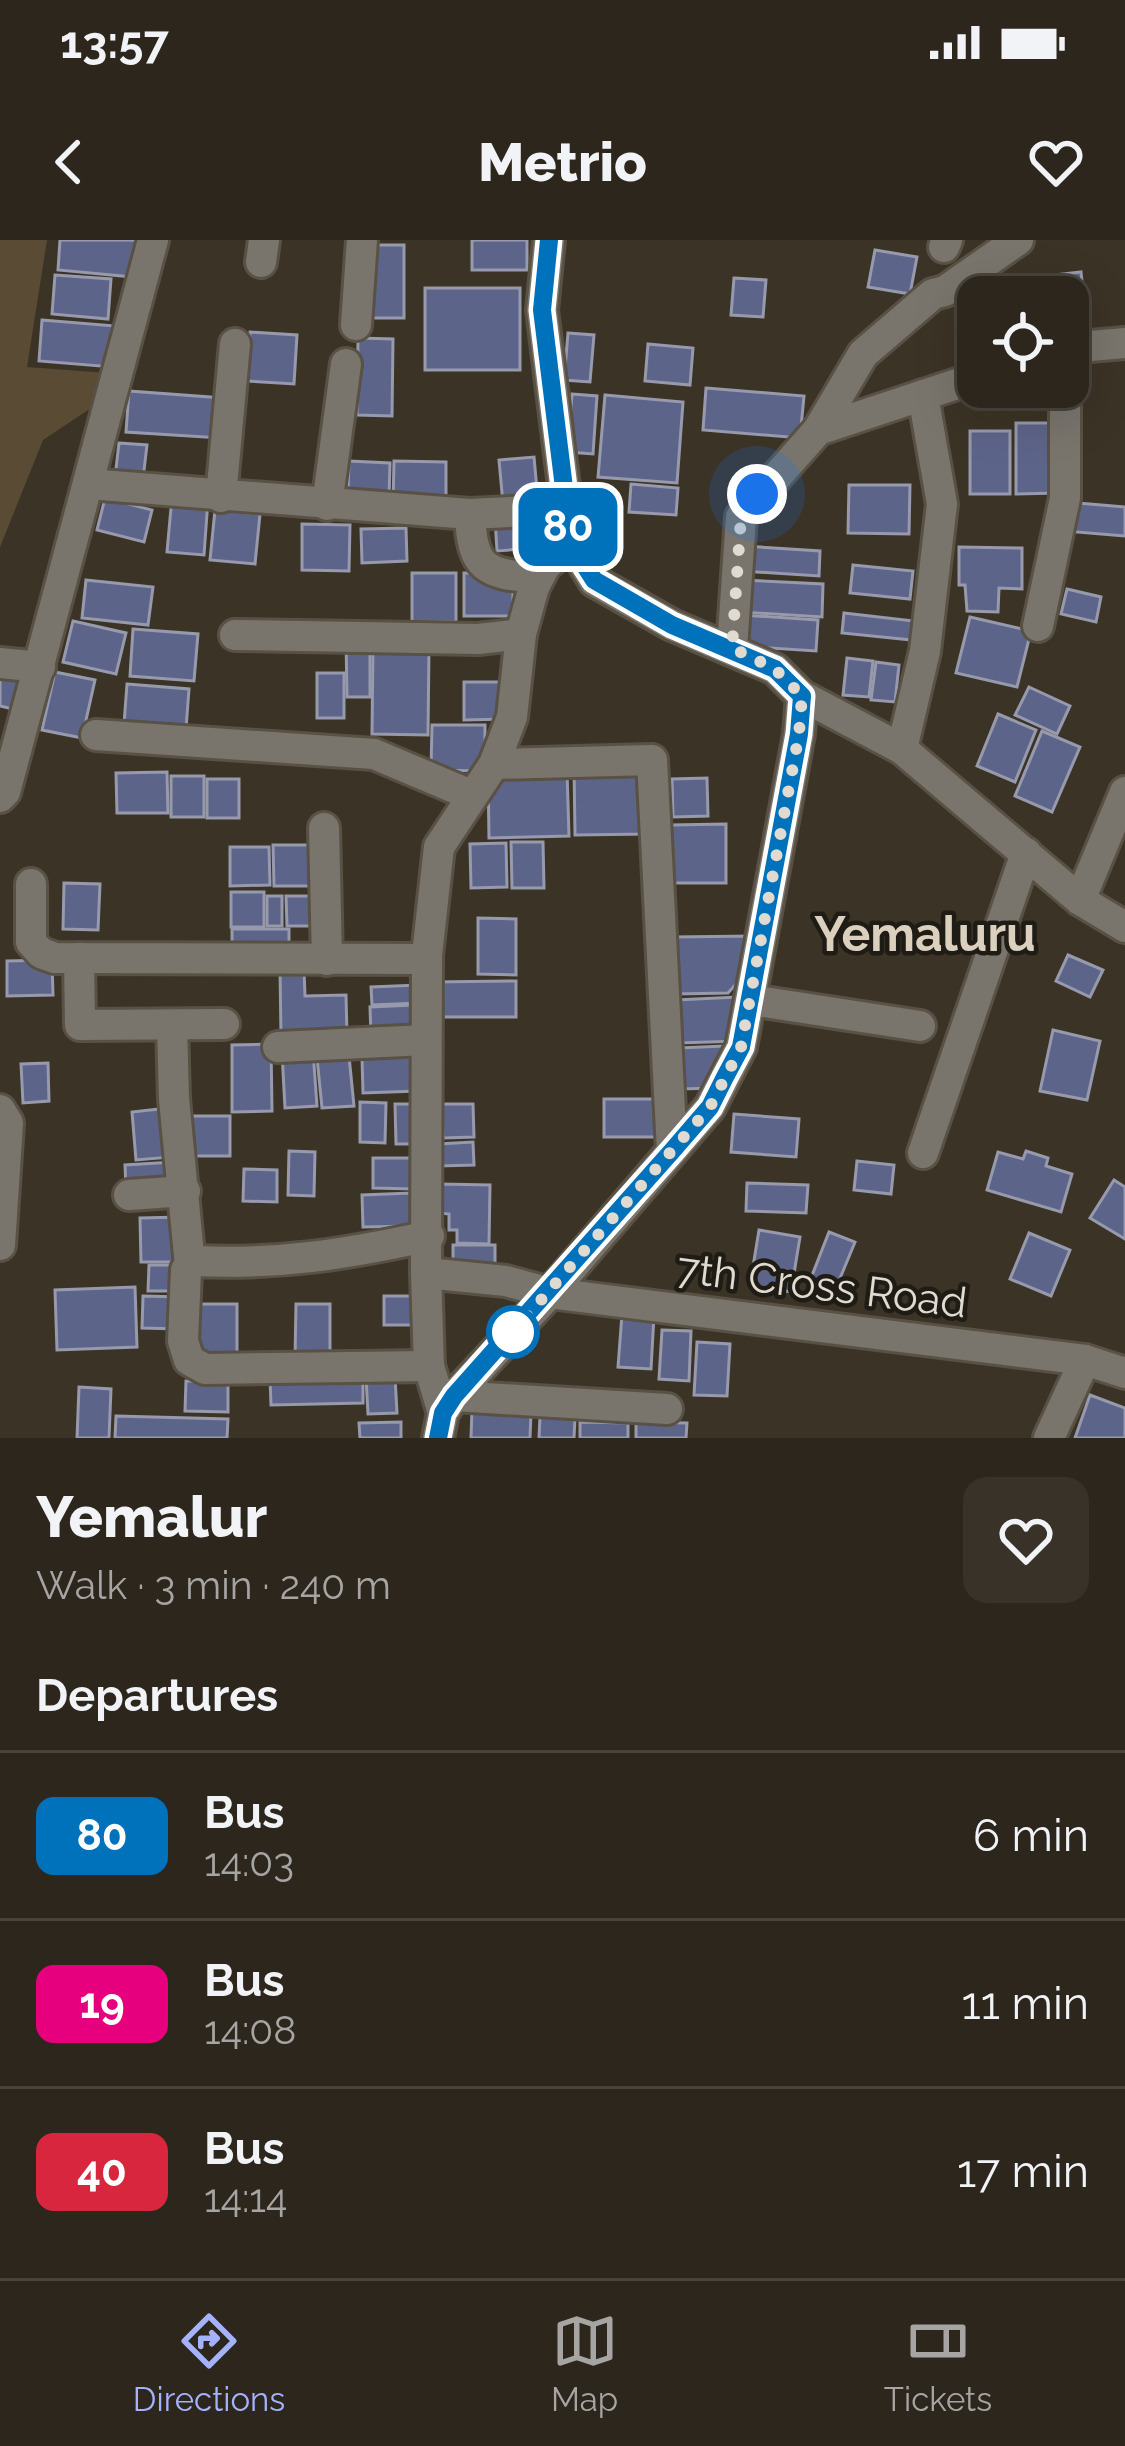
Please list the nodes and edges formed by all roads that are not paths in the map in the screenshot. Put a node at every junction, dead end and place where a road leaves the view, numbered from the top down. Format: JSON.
{"nodes":[{"id":1,"x":153,"y":240,"type":"edge"},
{"id":2,"x":362,"y":240,"type":"edge"},
{"id":3,"x":549,"y":240,"type":"edge"},
{"id":4,"x":1018,"y":240,"type":"edge"},
{"id":5,"x":356,"y":325,"type":"dead end"},
{"id":6,"x":1125,"y":343,"type":"edge"},
{"id":7,"x":236,"y":344,"type":"dead end"},
{"id":8,"x":1089,"y":346,"type":"edge"},
{"id":9,"x":346,"y":364,"type":"dead end"},
{"id":10,"x":957,"y":384,"type":"edge"},
{"id":11,"x":923,"y":395,"type":"junction"},
{"id":12,"x":1065,"y":408,"type":"edge"},
{"id":13,"x":818,"y":430,"type":"junction"},
{"id":14,"x":88,"y":484,"type":"junction"},
{"id":15,"x":221,"y":496,"type":"junction"},
{"id":16,"x":327,"y":505,"type":"junction"},
{"id":17,"x":566,"y":509,"type":"junction"},
{"id":18,"x":470,"y":514,"type":"junction"},
{"id":19,"x":571,"y":544,"type":"junction"},
{"id":20,"x":538,"y":578,"type":"junction"},
{"id":21,"x":1038,"y":626,"type":"dead end"},
{"id":22,"x":521,"y":634,"type":"junction"},
{"id":23,"x":235,"y":635,"type":"dead end"},
{"id":24,"x":732,"y":648,"type":"junction"},
{"id":25,"x":0,"y":663,"type":"edge"},
{"id":26,"x":40,"y":667,"type":"junction"},
{"id":27,"x":802,"y":696,"type":"junction"},
{"id":28,"x":96,"y":735,"type":"dead end"},
{"id":29,"x":902,"y":749,"type":"junction"},
{"id":30,"x":494,"y":764,"type":"junction"},
{"id":31,"x":1125,"y":792,"type":"edge"},
{"id":32,"x":470,"y":795,"type":"junction"},
{"id":33,"x":0,"y":797,"type":"edge"},
{"id":34,"x":324,"y":828,"type":"dead end"},
{"id":35,"x":1026,"y":853,"type":"junction"},
{"id":36,"x":31,"y":884,"type":"dead end"},
{"id":37,"x":1080,"y":900,"type":"junction"},
{"id":38,"x":1125,"y":927,"type":"edge"},
{"id":39,"x":79,"y":958,"type":"junction"},
{"id":40,"x":427,"y":959,"type":"junction"},
{"id":41,"x":326,"y":960,"type":"junction"},
{"id":42,"x":751,"y":1000,"type":"junction"},
{"id":43,"x":172,"y":1024,"type":"junction"},
{"id":44,"x":224,"y":1024,"type":"dead end"},
{"id":45,"x":920,"y":1026,"type":"dead end"},
{"id":46,"x":426,"y":1040,"type":"junction"},
{"id":47,"x":278,"y":1047,"type":"dead end"},
{"id":48,"x":0,"y":1110,"type":"edge"},
{"id":49,"x":672,"y":1151,"type":"junction"},
{"id":50,"x":923,"y":1153,"type":"dead end"},
{"id":51,"x":185,"y":1191,"type":"junction"},
{"id":52,"x":129,"y":1195,"type":"dead end"},
{"id":53,"x":429,"y":1236,"type":"junction"},
{"id":54,"x":0,"y":1245,"type":"edge"},
{"id":55,"x":190,"y":1266,"type":"junction"},
{"id":56,"x":426,"y":1273,"type":"junction"},
{"id":57,"x":550,"y":1293,"type":"junction"},
{"id":58,"x":1084,"y":1360,"type":"junction"},
{"id":59,"x":429,"y":1366,"type":"junction"},
{"id":60,"x":1125,"y":1373,"type":"edge"},
{"id":61,"x":667,"y":1409,"type":"dead end"},
{"id":62,"x":445,"y":1416,"type":"edge"},
{"id":63,"x":1049,"y":1438,"type":"edge"}],
"edges":[{"from":1,"to":14,"type":"street"},
{"from":2,"to":5,"type":"street"},
{"from":3,"to":17,"type":"street"},
{"from":4,"to":13,"type":"street"},
{"from":6,"to":8,"type":"street"},
{"from":7,"to":15,"type":"street"},
{"from":9,"to":16,"type":"street"},
{"from":10,"to":11,"type":"street"},
{"from":11,"to":13,"type":"street"},
{"from":11,"to":29,"type":"street"},
{"from":12,"to":21,"type":"street"},
{"from":13,"to":24,"type":"street"},
{"from":14,"to":15,"type":"street"},
{"from":14,"to":26,"type":"street"},
{"from":15,"to":16,"type":"street"},
{"from":16,"to":18,"type":"street"},
{"from":17,"to":18,"type":"street"},
{"from":17,"to":19,"type":"street"},
{"from":18,"to":20,"type":"street"},
{"from":19,"to":20,"type":"street"},
{"from":19,"to":24,"type":"street"},
{"from":20,"to":22,"type":"street"},
{"from":22,"to":23,"type":"street"},
{"from":22,"to":30,"type":"street"},
{"from":24,"to":27,"type":"street"},
{"from":25,"to":26,"type":"street"},
{"from":26,"to":33,"type":"street"},
{"from":27,"to":29,"type":"street"},
{"from":27,"to":42,"type":"street"},
{"from":28,"to":32,"type":"street"},
{"from":29,"to":35,"type":"street"},
{"from":30,"to":32,"type":"street"},
{"from":30,"to":49,"type":"street"},
{"from":31,"to":37,"type":"street"},
{"from":32,"to":40,"type":"street"},
{"from":34,"to":41,"type":"street"},
{"from":35,"to":37,"type":"street"},
{"from":35,"to":50,"type":"street"},
{"from":36,"to":39,"type":"street"},
{"from":37,"to":38,"type":"street"},
{"from":39,"to":41,"type":"street"},
{"from":39,"to":43,"type":"street"},
{"from":40,"to":41,"type":"street"},
{"from":40,"to":46,"type":"street"},
{"from":42,"to":45,"type":"street"},
{"from":42,"to":49,"type":"street"},
{"from":43,"to":44,"type":"street"},
{"from":43,"to":51,"type":"street"},
{"from":46,"to":47,"type":"street"},
{"from":46,"to":53,"type":"street"},
{"from":48,"to":54,"type":"street"},
{"from":49,"to":57,"type":"street"},
{"from":51,"to":52,"type":"street"},
{"from":51,"to":55,"type":"street"},
{"from":53,"to":55,"type":"street"},
{"from":53,"to":56,"type":"street"},
{"from":55,"to":59,"type":"street"},
{"from":56,"to":57,"type":"street","name":"7th Cross Road"},
{"from":56,"to":59,"type":"street"},
{"from":57,"to":58,"type":"street","name":"7th Cross Road"},
{"from":57,"to":62,"type":"street"},
{"from":58,"to":60,"type":"street","name":"7th Cross Road"},
{"from":58,"to":63,"type":"street"},
{"from":59,"to":62,"type":"street"},
{"from":61,"to":62,"type":"street"}]}
